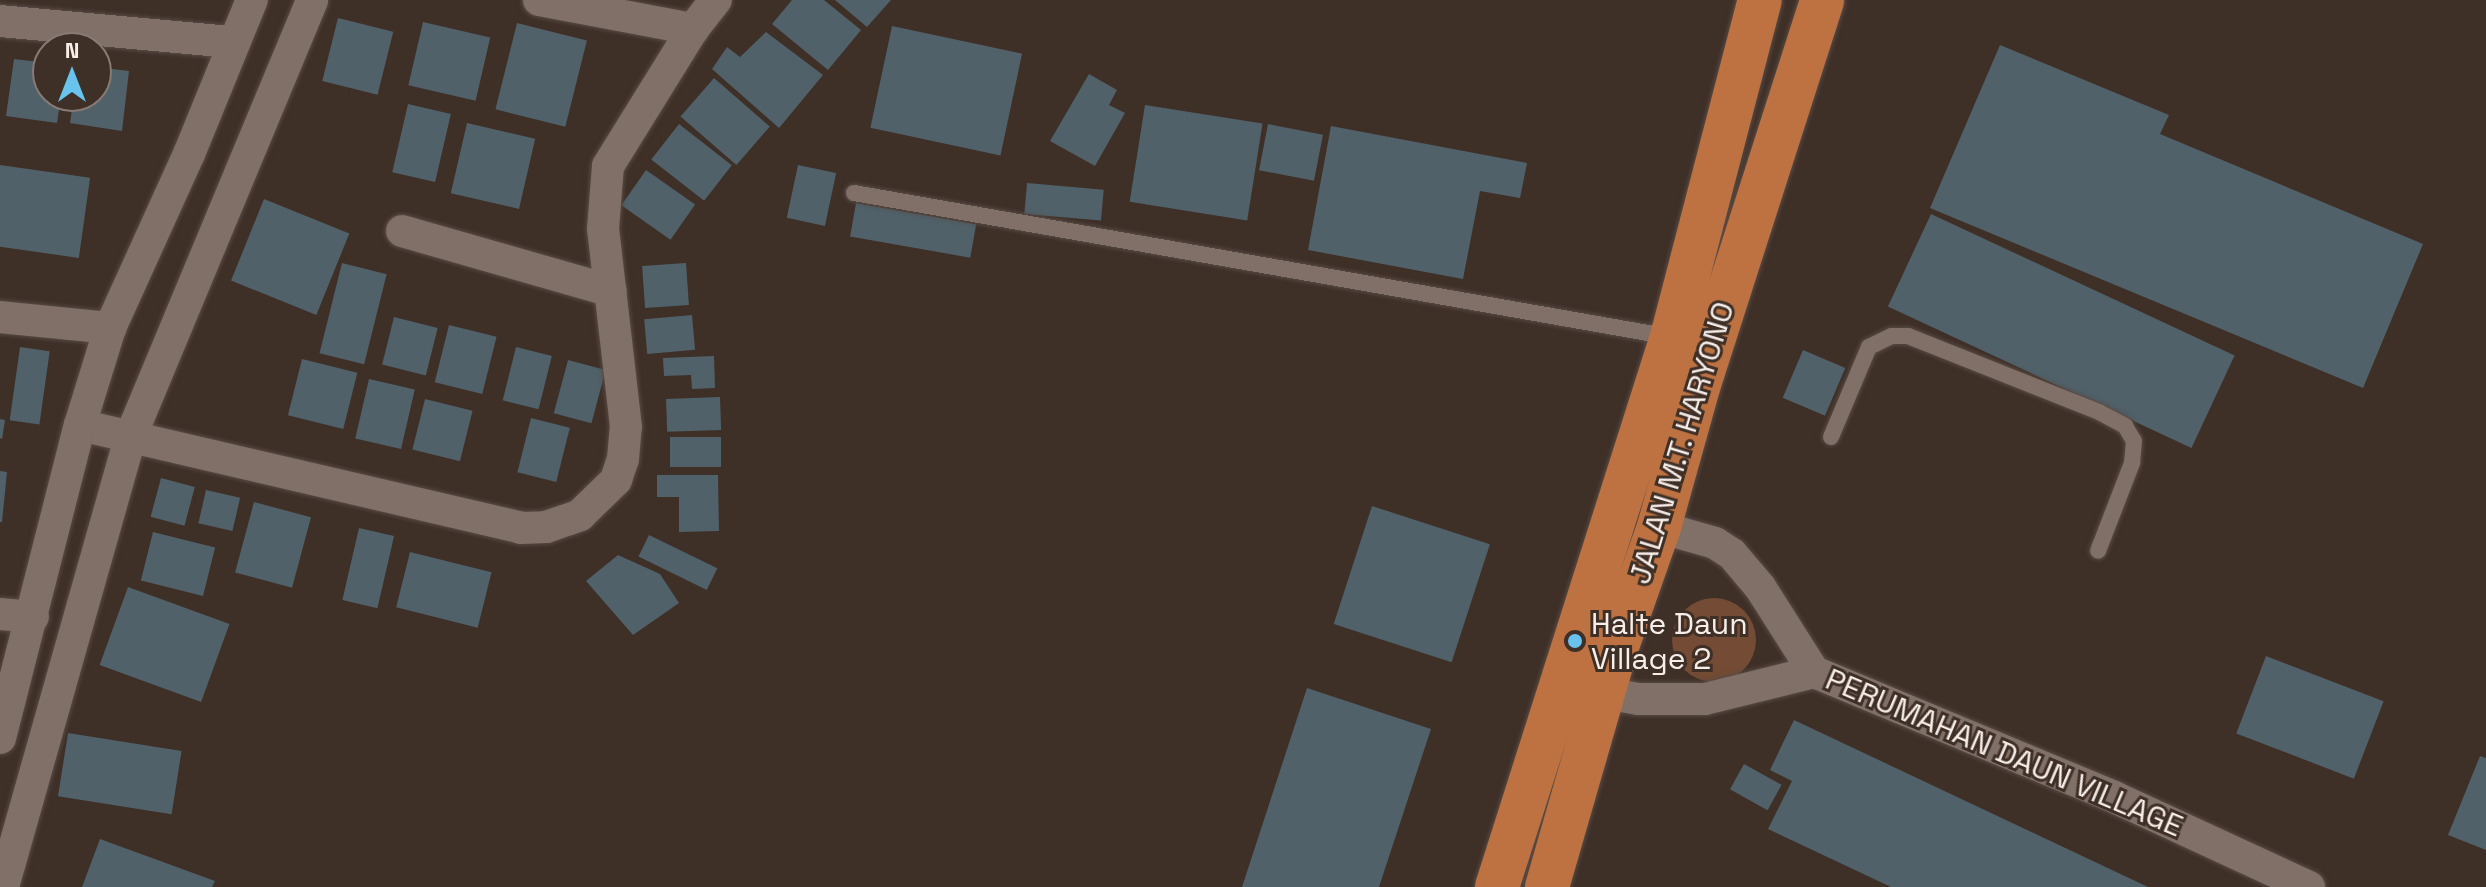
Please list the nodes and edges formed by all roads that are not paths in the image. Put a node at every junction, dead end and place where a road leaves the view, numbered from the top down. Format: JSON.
{"nodes":[{"id":1,"x":252,"y":0,"type":"edge"},
{"id":2,"x":312,"y":0,"type":"edge"},
{"id":3,"x":539,"y":0,"type":"edge"},
{"id":4,"x":716,"y":0,"type":"edge"},
{"id":5,"x":1822,"y":0,"type":"edge"},
{"id":6,"x":1755,"y":2,"type":"edge"},
{"id":7,"x":0,"y":21,"type":"edge"},
{"id":8,"x":693,"y":29,"type":"junction"},
{"id":9,"x":233,"y":42,"type":"junction"},
{"id":10,"x":854,"y":193,"type":"dead end"},
{"id":11,"x":402,"y":231,"type":"dead end"},
{"id":12,"x":611,"y":291,"type":"junction"},
{"id":13,"x":0,"y":317,"type":"edge"},
{"id":14,"x":110,"y":328,"type":"junction"},
{"id":15,"x":1672,"y":337,"type":"junction"},
{"id":16,"x":80,"y":425,"type":"junction"},
{"id":17,"x":1831,"y":437,"type":"dead end"},
{"id":18,"x":130,"y":438,"type":"junction"},
{"id":19,"x":1617,"y":514,"type":"junction"},
{"id":20,"x":1659,"y":527,"type":"junction"},
{"id":21,"x":2098,"y":551,"type":"dead end"},
{"id":22,"x":0,"y":614,"type":"edge"},
{"id":23,"x":33,"y":617,"type":"junction"},
{"id":24,"x":1814,"y":672,"type":"junction"},
{"id":25,"x":1562,"y":682,"type":"junction"},
{"id":26,"x":1604,"y":693,"type":"junction"},
{"id":27,"x":0,"y":738,"type":"edge"},
{"id":28,"x":3,"y":887,"type":"edge"},
{"id":29,"x":1497,"y":887,"type":"edge"},
{"id":30,"x":1547,"y":887,"type":"edge"},
{"id":31,"x":2309,"y":887,"type":"edge"}],
"edges":[{"from":1,"to":9,"type":"street"},
{"from":2,"to":18,"type":"street"},
{"from":3,"to":8,"type":"street"},
{"from":4,"to":8,"type":"street"},
{"from":5,"to":20,"type":"main road","name":"JALAN M.T. HARYONO"},
{"from":6,"to":15,"type":"main road","name":"JALAN M.T. HARYONO"},
{"from":7,"to":9,"type":"street"},
{"from":8,"to":12,"type":"street"},
{"from":9,"to":14,"type":"street"},
{"from":10,"to":15,"type":"lane"},
{"from":11,"to":12,"type":"street"},
{"from":12,"to":18,"type":"street"},
{"from":13,"to":14,"type":"street"},
{"from":14,"to":16,"type":"street"},
{"from":15,"to":19,"type":"main road","name":"JALAN M.T. HARYONO"},
{"from":16,"to":18,"type":"street"},
{"from":16,"to":23,"type":"street"},
{"from":17,"to":21,"type":"lane"},
{"from":18,"to":28,"type":"street"},
{"from":19,"to":20,"type":"main road"},
{"from":19,"to":25,"type":"main road","name":"JALAN M.T. HARYONO"},
{"from":20,"to":24,"type":"street","name":"PERUMAHAN DAUN VILLAGE"},
{"from":20,"to":26,"type":"main road","name":"JALAN M.T. HARYONO"},
{"from":22,"to":23,"type":"street"},
{"from":23,"to":27,"type":"street"},
{"from":24,"to":26,"type":"street"},
{"from":24,"to":31,"type":"street","name":"PERUMAHAN DAUN VILLAGE"},
{"from":25,"to":26,"type":"main road"},
{"from":25,"to":29,"type":"main road","name":"JALAN M.T. HARYONO"},
{"from":26,"to":30,"type":"main road","name":"JALAN M.T. HARYONO"}]}
